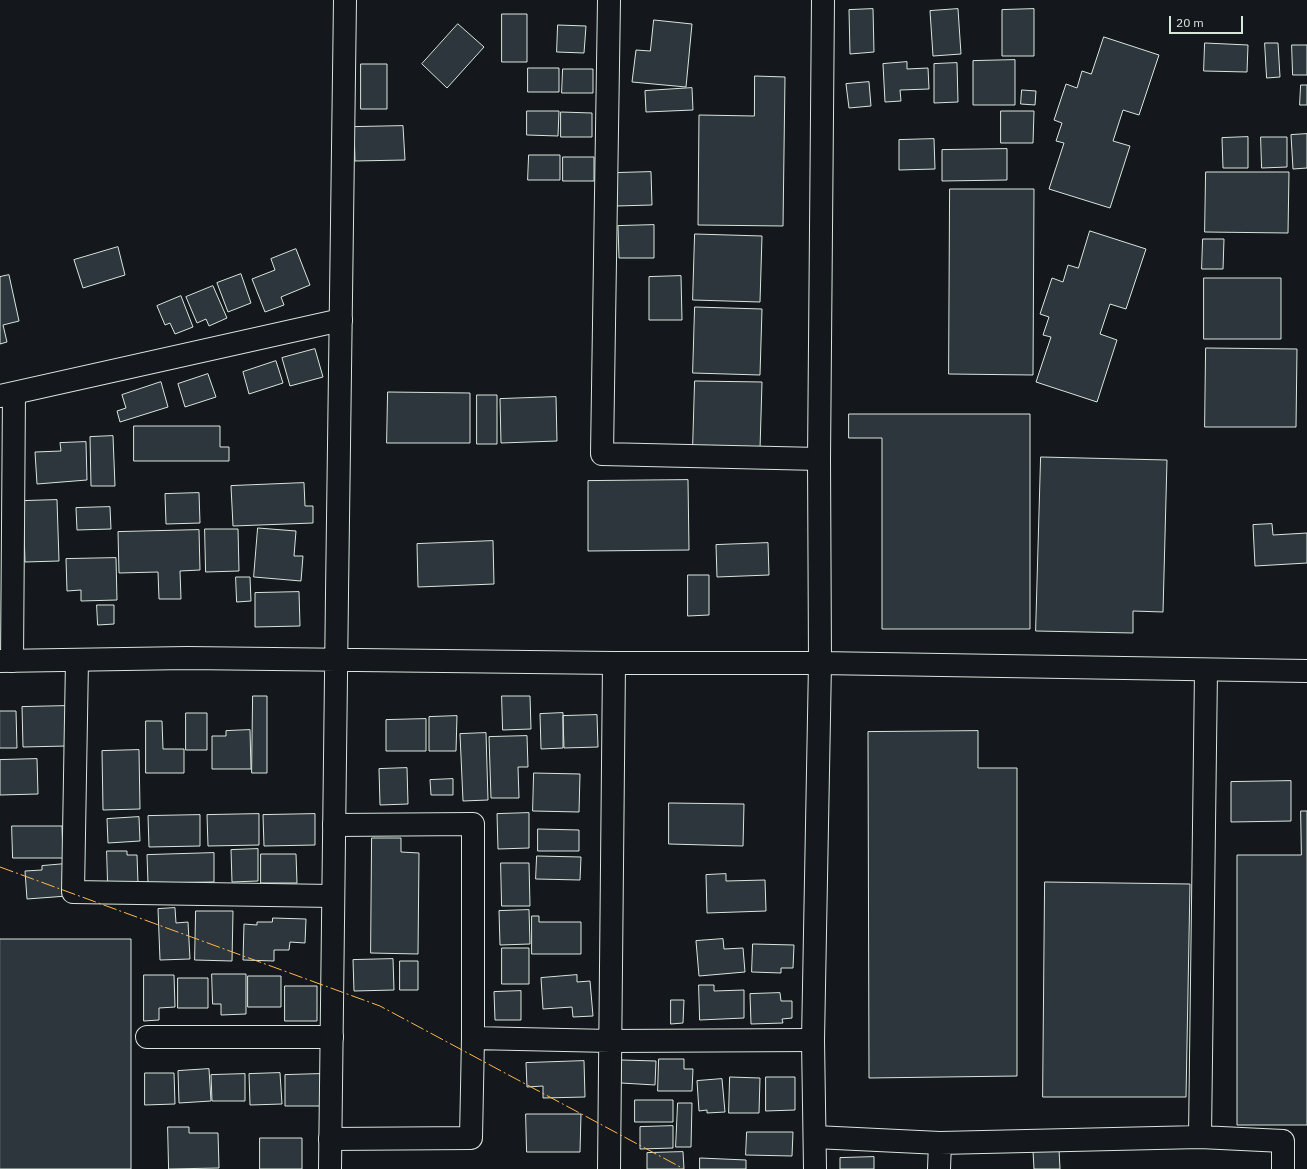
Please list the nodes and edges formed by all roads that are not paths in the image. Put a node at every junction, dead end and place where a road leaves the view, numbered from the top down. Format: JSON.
{"nodes":[{"id":1,"x":345,"y":0,"type":"edge"},
{"id":2,"x":608,"y":0,"type":"edge"},
{"id":3,"x":823,"y":0,"type":"edge"},
{"id":4,"x":341,"y":320,"type":"junction"},
{"id":5,"x":7,"y":395,"type":"edge"},
{"id":6,"x":819,"y":459,"type":"junction"},
{"id":7,"x":335,"y":659,"type":"junction"},
{"id":8,"x":77,"y":660,"type":"junction"},
{"id":9,"x":6,"y":661,"type":"edge"},
{"id":10,"x":614,"y":663,"type":"junction"},
{"id":11,"x":820,"y":663,"type":"junction"},
{"id":12,"x":1206,"y":670,"type":"junction"},
{"id":13,"x":1307,"y":670,"type":"edge"},
{"id":14,"x":334,"y":825,"type":"junction"},
{"id":15,"x":332,"y":896,"type":"junction"},
{"id":16,"x":332,"y":1036,"type":"junction"},
{"id":17,"x":147,"y":1037,"type":"dead end"},
{"id":18,"x":473,"y":1038,"type":"junction"},
{"id":19,"x":813,"y":1040,"type":"junction"},
{"id":20,"x":610,"y":1041,"type":"junction"},
{"id":21,"x":815,"y":1137,"type":"junction"},
{"id":22,"x":1200,"y":1137,"type":"junction"},
{"id":23,"x":330,"y":1139,"type":"junction"},
{"id":24,"x":940,"y":1143,"type":"junction"},
{"id":25,"x":330,"y":1169,"type":"edge"},
{"id":26,"x":609,"y":1169,"type":"edge"},
{"id":27,"x":815,"y":1169,"type":"edge"},
{"id":28,"x":939,"y":1169,"type":"edge"},
{"id":29,"x":1283,"y":1169,"type":"edge"}],
"edges":[{"from":1,"to":4,"type":"street"},
{"from":2,"to":6,"type":"street"},
{"from":3,"to":6,"type":"street"},
{"from":4,"to":5,"type":"street"},
{"from":4,"to":7,"type":"street"},
{"from":5,"to":9,"type":"street"},
{"from":6,"to":11,"type":"street"},
{"from":7,"to":8,"type":"street"},
{"from":7,"to":10,"type":"street"},
{"from":7,"to":14,"type":"street"},
{"from":8,"to":9,"type":"street"},
{"from":8,"to":15,"type":"street"},
{"from":10,"to":11,"type":"street"},
{"from":10,"to":20,"type":"street"},
{"from":11,"to":12,"type":"street"},
{"from":11,"to":19,"type":"street"},
{"from":12,"to":13,"type":"street"},
{"from":12,"to":22,"type":"street"},
{"from":14,"to":15,"type":"street"},
{"from":14,"to":18,"type":"street"},
{"from":15,"to":16,"type":"street"},
{"from":16,"to":17,"type":"street"},
{"from":16,"to":23,"type":"street"},
{"from":18,"to":20,"type":"street"},
{"from":18,"to":23,"type":"street"},
{"from":19,"to":20,"type":"street"},
{"from":19,"to":21,"type":"street"},
{"from":20,"to":26,"type":"street"},
{"from":21,"to":24,"type":"street"},
{"from":21,"to":27,"type":"street"},
{"from":22,"to":24,"type":"street"},
{"from":22,"to":29,"type":"street"},
{"from":23,"to":25,"type":"street"},
{"from":24,"to":28,"type":"street"}]}
